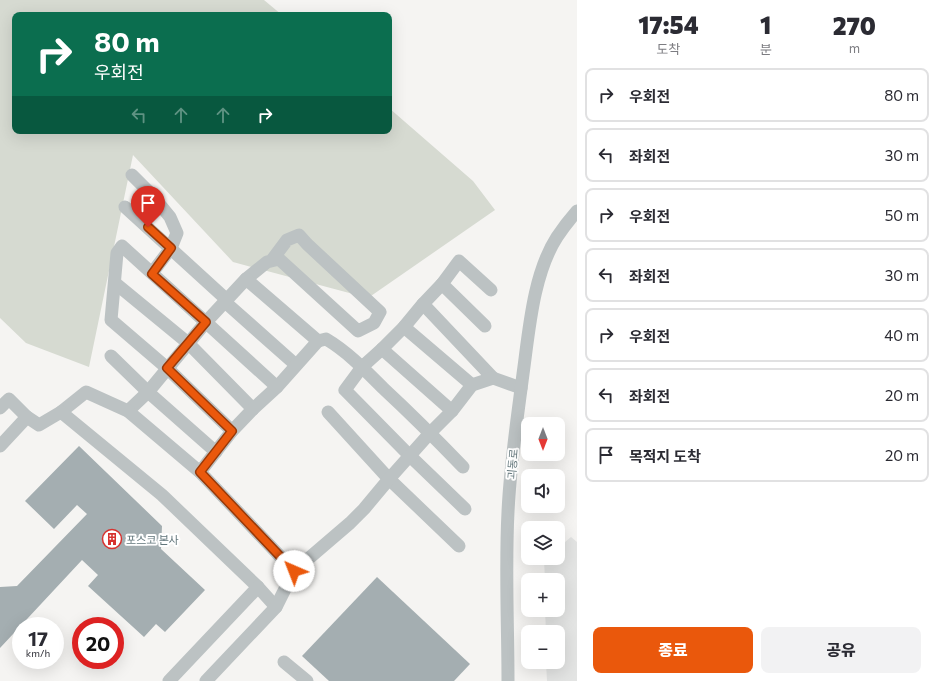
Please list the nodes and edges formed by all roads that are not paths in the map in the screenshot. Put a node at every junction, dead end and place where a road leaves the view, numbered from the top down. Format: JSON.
{"nodes":[{"id":1,"x":132,"y":175,"type":"dead end"},
{"id":2,"x":124,"y":207,"type":"dead end"},
{"id":3,"x":577,"y":211,"type":"edge"},
{"id":4,"x":171,"y":248,"type":"junction"},
{"id":5,"x":272,"y":260,"type":"junction"},
{"id":6,"x":152,"y":274,"type":"junction"},
{"id":7,"x":246,"y":279,"type":"junction"},
{"id":8,"x":114,"y":283,"type":"junction"},
{"id":9,"x":442,"y":284,"type":"junction"},
{"id":10,"x":491,"y":290,"type":"dead end"},
{"id":11,"x":226,"y":301,"type":"junction"},
{"id":12,"x":423,"y":304,"type":"junction"},
{"id":13,"x":206,"y":322,"type":"junction"},
{"id":14,"x":485,"y":326,"type":"dead end"},
{"id":15,"x":404,"y":327,"type":"junction"},
{"id":16,"x":318,"y":341,"type":"junction"},
{"id":17,"x":188,"y":343,"type":"junction"},
{"id":18,"x":382,"y":350,"type":"junction"},
{"id":19,"x":111,"y":356,"type":"dead end"},
{"id":20,"x":296,"y":365,"type":"junction"},
{"id":21,"x":362,"y":367,"type":"junction"},
{"id":22,"x":167,"y":368,"type":"junction"},
{"id":23,"x":493,"y":378,"type":"junction"},
{"id":24,"x":472,"y":385,"type":"junction"},
{"id":25,"x":277,"y":387,"type":"junction"},
{"id":26,"x":521,"y":388,"type":"junction"},
{"id":27,"x":148,"y":392,"type":"junction"},
{"id":28,"x":0,"y":408,"type":"edge"},
{"id":29,"x":254,"y":409,"type":"junction"},
{"id":30,"x":128,"y":411,"type":"junction"},
{"id":31,"x":452,"y":411,"type":"junction"},
{"id":32,"x":61,"y":412,"type":"junction"},
{"id":33,"x":328,"y":412,"type":"dead end"},
{"id":34,"x":27,"y":417,"type":"junction"},
{"id":35,"x":232,"y":431,"type":"junction"},
{"id":36,"x":430,"y":433,"type":"junction"},
{"id":37,"x":0,"y":446,"type":"edge"},
{"id":38,"x":216,"y":452,"type":"junction"},
{"id":39,"x":410,"y":456,"type":"junction"},
{"id":40,"x":463,"y":466,"type":"dead end"},
{"id":41,"x":200,"y":472,"type":"junction"},
{"id":42,"x":389,"y":479,"type":"junction"},
{"id":43,"x":465,"y":509,"type":"dead end"},
{"id":44,"x":459,"y":546,"type":"dead end"},
{"id":45,"x":294,"y":571,"type":"junction"},
{"id":46,"x":258,"y":587,"type":"junction"},
{"id":47,"x":276,"y":607,"type":"junction"},
{"id":48,"x":284,"y":662,"type":"dead end"},
{"id":49,"x":169,"y":681,"type":"edge"},
{"id":50,"x":206,"y":681,"type":"edge"},
{"id":51,"x":307,"y":681,"type":"edge"},
{"id":52,"x":508,"y":681,"type":"edge"}],
"edges":[{"from":1,"to":4,"type":"street"},
{"from":2,"to":4,"type":"street"},
{"from":3,"to":26,"type":"street","name":"괴동로"},
{"from":4,"to":6,"type":"street"},
{"from":4,"to":11,"type":"street"},
{"from":5,"to":5,"type":"street"},
{"from":5,"to":7,"type":"street"},
{"from":6,"to":8,"type":"street"},
{"from":6,"to":13,"type":"street"},
{"from":7,"to":11,"type":"street"},
{"from":7,"to":16,"type":"street"},
{"from":8,"to":17,"type":"street"},
{"from":8,"to":22,"type":"street"},
{"from":9,"to":10,"type":"street"},
{"from":9,"to":12,"type":"street"},
{"from":9,"to":14,"type":"street"},
{"from":11,"to":13,"type":"street"},
{"from":11,"to":20,"type":"street"},
{"from":12,"to":15,"type":"street"},
{"from":12,"to":23,"type":"street"},
{"from":13,"to":17,"type":"street"},
{"from":13,"to":25,"type":"street"},
{"from":15,"to":18,"type":"street"},
{"from":15,"to":24,"type":"street"},
{"from":16,"to":20,"type":"street"},
{"from":16,"to":21,"type":"street"},
{"from":17,"to":22,"type":"street"},
{"from":17,"to":29,"type":"street"},
{"from":18,"to":21,"type":"street"},
{"from":18,"to":31,"type":"street"},
{"from":19,"to":27,"type":"street"},
{"from":20,"to":25,"type":"street"},
{"from":21,"to":36,"type":"street"},
{"from":21,"to":39,"type":"street"},
{"from":22,"to":27,"type":"street"},
{"from":22,"to":35,"type":"street"},
{"from":23,"to":24,"type":"street"},
{"from":23,"to":26,"type":"street"},
{"from":24,"to":31,"type":"street"},
{"from":25,"to":29,"type":"street"},
{"from":26,"to":52,"type":"street","name":"괴동로"},
{"from":27,"to":30,"type":"street"},
{"from":27,"to":38,"type":"street"},
{"from":28,"to":34,"type":"street"},
{"from":29,"to":35,"type":"street"},
{"from":30,"to":32,"type":"street"},
{"from":30,"to":41,"type":"street"},
{"from":31,"to":36,"type":"street"},
{"from":32,"to":34,"type":"street"},
{"from":32,"to":46,"type":"street"},
{"from":33,"to":42,"type":"street"},
{"from":34,"to":37,"type":"street"},
{"from":35,"to":38,"type":"street"},
{"from":36,"to":39,"type":"street"},
{"from":36,"to":40,"type":"street"},
{"from":38,"to":41,"type":"street"},
{"from":39,"to":42,"type":"street"},
{"from":39,"to":43,"type":"street"},
{"from":41,"to":45,"type":"street"},
{"from":42,"to":44,"type":"street"},
{"from":42,"to":45,"type":"street"},
{"from":45,"to":47,"type":"street"},
{"from":46,"to":47,"type":"street"},
{"from":46,"to":49,"type":"street"},
{"from":47,"to":50,"type":"street"},
{"from":48,"to":51,"type":"street"}]}
